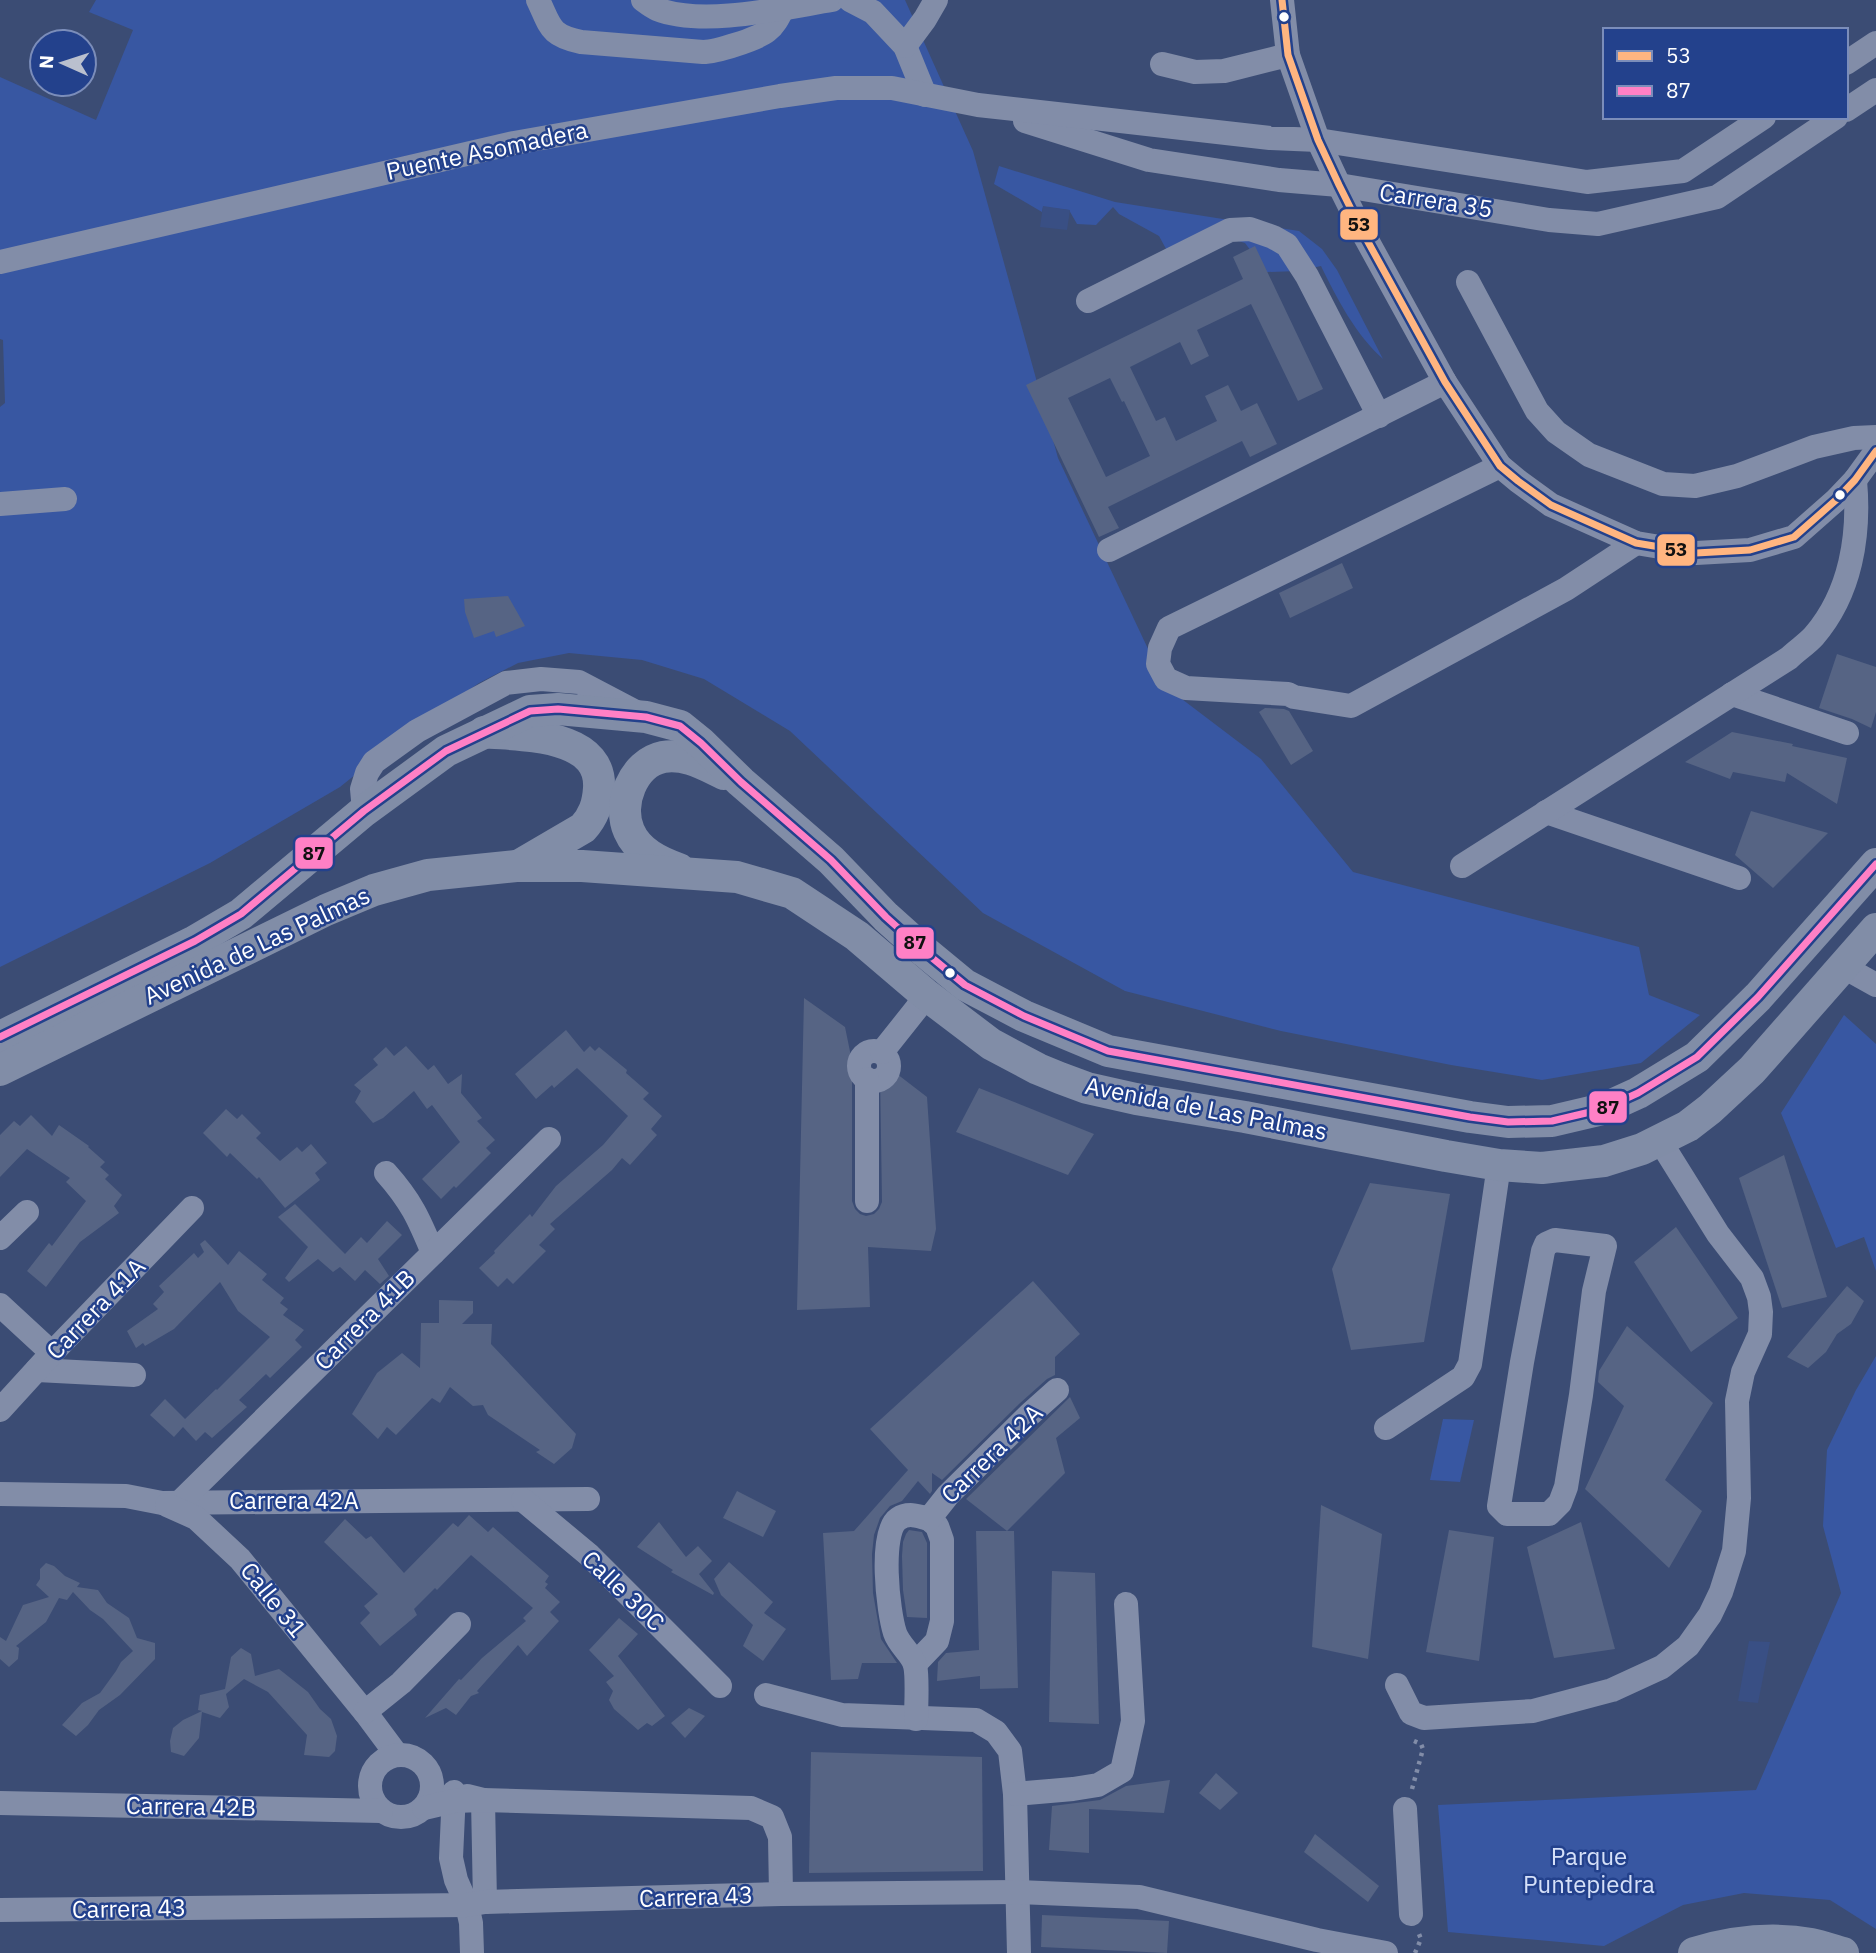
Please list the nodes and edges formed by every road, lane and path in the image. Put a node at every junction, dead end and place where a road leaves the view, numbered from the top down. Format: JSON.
{"nodes":[{"id":1,"x":538,"y":0,"type":"edge"},
{"id":2,"x":643,"y":0,"type":"edge"},
{"id":3,"x":832,"y":0,"type":"edge"},
{"id":4,"x":850,"y":0,"type":"edge"},
{"id":5,"x":936,"y":0,"type":"edge"},
{"id":6,"x":1282,"y":0,"type":"edge"},
{"id":7,"x":783,"y":8,"type":"junction"},
{"id":8,"x":1876,"y":43,"type":"edge"},
{"id":9,"x":905,"y":46,"type":"junction"},
{"id":10,"x":1288,"y":55,"type":"junction"},
{"id":11,"x":1848,"y":62,"type":"edge"},
{"id":12,"x":1161,"y":64,"type":"dead end"},
{"id":13,"x":892,"y":88,"type":"joint"},
{"id":14,"x":1876,"y":90,"type":"edge"},
{"id":15,"x":925,"y":95,"type":"junction"},
{"id":16,"x":978,"y":105,"type":"junction"},
{"id":17,"x":1848,"y":109,"type":"edge"},
{"id":18,"x":1761,"y":119,"type":"edge"},
{"id":19,"x":1833,"y":119,"type":"edge"},
{"id":20,"x":1318,"y":140,"type":"junction"},
{"id":21,"x":1452,"y":160,"type":"junction"},
{"id":22,"x":1339,"y":185,"type":"junction"},
{"id":23,"x":1455,"y":204,"type":"junction"},
{"id":24,"x":0,"y":262,"type":"edge"},
{"id":25,"x":1468,"y":282,"type":"dead end"},
{"id":26,"x":1088,"y":301,"type":"dead end"},
{"id":27,"x":1445,"y":382,"type":"junction"},
{"id":28,"x":1378,"y":416,"type":"junction"},
{"id":29,"x":1876,"y":437,"type":"edge"},
{"id":30,"x":1876,"y":451,"type":"edge"},
{"id":31,"x":1500,"y":466,"type":"junction"},
{"id":32,"x":1855,"y":480,"type":"junction"},
{"id":33,"x":65,"y":499,"type":"dead end"},
{"id":34,"x":0,"y":504,"type":"edge"},
{"id":35,"x":1636,"y":542,"type":"junction"},
{"id":36,"x":1109,"y":550,"type":"dead end"},
{"id":37,"x":1732,"y":694,"type":"junction"},
{"id":38,"x":646,"y":717,"type":"junction"},
{"id":39,"x":483,"y":732,"type":"junction"},
{"id":40,"x":1847,"y":733,"type":"dead end"},
{"id":41,"x":741,"y":782,"type":"junction"},
{"id":42,"x":364,"y":811,"type":"junction"},
{"id":43,"x":1546,"y":813,"type":"junction"},
{"id":44,"x":1876,"y":864,"type":"edge"},
{"id":45,"x":516,"y":866,"type":"junction"},
{"id":46,"x":1462,"y":866,"type":"dead end"},
{"id":47,"x":692,"y":874,"type":"junction"},
{"id":48,"x":1739,"y":878,"type":"dead end"},
{"id":49,"x":1876,"y":929,"type":"edge"},
{"id":50,"x":1842,"y":966,"type":"junction"},
{"id":51,"x":1876,"y":985,"type":"edge"},
{"id":52,"x":925,"y":994,"type":"junction"},
{"id":53,"x":0,"y":1037,"type":"edge"},
{"id":54,"x":0,"y":1070,"type":"edge"},
{"id":55,"x":549,"y":1139,"type":"dead end"},
{"id":56,"x":1660,"y":1141,"type":"junction"},
{"id":57,"x":1499,"y":1165,"type":"junction"},
{"id":58,"x":386,"y":1174,"type":"dead end"},
{"id":59,"x":867,"y":1201,"type":"dead end"},
{"id":60,"x":192,"y":1208,"type":"dead end"},
{"id":61,"x":27,"y":1212,"type":"dead end"},
{"id":62,"x":0,"y":1238,"type":"edge"},
{"id":63,"x":433,"y":1252,"type":"junction"},
{"id":64,"x":0,"y":1305,"type":"edge"},
{"id":65,"x":44,"y":1362,"type":"junction"},
{"id":66,"x":134,"y":1376,"type":"dead end"},
{"id":67,"x":1058,"y":1390,"type":"dead end"},
{"id":68,"x":0,"y":1410,"type":"edge"},
{"id":69,"x":1386,"y":1429,"type":"dead end"},
{"id":70,"x":0,"y":1494,"type":"edge"},
{"id":71,"x":588,"y":1499,"type":"dead end"},
{"id":72,"x":523,"y":1500,"type":"junction"},
{"id":73,"x":171,"y":1502,"type":"junction"},
{"id":74,"x":1507,"y":1514,"type":"joint"},
{"id":75,"x":929,"y":1519,"type":"junction"},
{"id":76,"x":1126,"y":1604,"type":"dead end"},
{"id":77,"x":459,"y":1624,"type":"dead end"},
{"id":78,"x":915,"y":1664,"type":"junction"},
{"id":79,"x":1397,"y":1685,"type":"dead end"},
{"id":80,"x":720,"y":1686,"type":"dead end"},
{"id":81,"x":766,"y":1695,"type":"dead end"},
{"id":82,"x":366,"y":1714,"type":"junction"},
{"id":83,"x":916,"y":1719,"type":"junction"},
{"id":84,"x":387,"y":1760,"type":"junction"},
{"id":85,"x":1015,"y":1794,"type":"junction"},
{"id":86,"x":441,"y":1797,"type":"junction"},
{"id":87,"x":483,"y":1800,"type":"junction"},
{"id":88,"x":0,"y":1803,"type":"edge"},
{"id":89,"x":1405,"y":1809,"type":"dead end"},
{"id":90,"x":381,"y":1811,"type":"junction"},
{"id":91,"x":1018,"y":1892,"type":"junction"},
{"id":92,"x":781,"y":1894,"type":"junction"},
{"id":93,"x":476,"y":1903,"type":"junction"},
{"id":94,"x":0,"y":1910,"type":"edge"},
{"id":95,"x":1411,"y":1914,"type":"dead end"},
{"id":96,"x":1421,"y":1939,"type":"dead end"},
{"id":97,"x":472,"y":1953,"type":"edge"},
{"id":98,"x":1019,"y":1953,"type":"edge"},
{"id":99,"x":1386,"y":1953,"type":"edge"},
{"id":100,"x":1415,"y":1953,"type":"edge"},
{"id":101,"x":1694,"y":1953,"type":"edge"},
{"id":102,"x":1843,"y":1953,"type":"edge"}],
"edges":[{"from":1,"to":7,"type":"street"},
{"from":2,"to":7,"type":"street"},
{"from":3,"to":7,"type":"street"},
{"from":4,"to":9,"type":"street"},
{"from":5,"to":9,"type":"street"},
{"from":6,"to":10,"type":"street"},
{"from":8,"to":11,"type":"street"},
{"from":9,"to":15,"type":"street"},
{"from":10,"to":12,"type":"street"},
{"from":10,"to":20,"type":"street"},
{"from":13,"to":15,"type":"street","name":"Carrera 35"},
{"from":13,"to":24,"type":"street","name":"Puente Asomadera"},
{"from":14,"to":17,"type":"street"},
{"from":15,"to":16,"type":"street","name":"Carrera 35"},
{"from":16,"to":20,"type":"street","name":"Carrera 35"},
{"from":16,"to":22,"type":"street","name":"Carrera 35"},
{"from":18,"to":21,"type":"street","name":"Carrera 35"},
{"from":19,"to":23,"type":"street","name":"Carrera 35"},
{"from":20,"to":21,"type":"street","name":"Carrera 35"},
{"from":20,"to":22,"type":"street"},
{"from":21,"to":23,"type":"street"},
{"from":22,"to":23,"type":"street","name":"Carrera 35"},
{"from":22,"to":27,"type":"street"},
{"from":25,"to":29,"type":"street"},
{"from":26,"to":28,"type":"street"},
{"from":27,"to":28,"type":"street"},
{"from":27,"to":31,"type":"street"},
{"from":28,"to":36,"type":"street"},
{"from":30,"to":32,"type":"street"},
{"from":31,"to":35,"type":"street"},
{"from":31,"to":35,"type":"street"},
{"from":32,"to":35,"type":"street"},
{"from":32,"to":37,"type":"street"},
{"from":33,"to":34,"type":"street"},
{"from":37,"to":40,"type":"street"},
{"from":37,"to":43,"type":"street"},
{"from":38,"to":39,"type":"main road","name":"Avenida de Las Palmas"},
{"from":38,"to":41,"type":"main road","name":"Avenida de Las Palmas"},
{"from":38,"to":42,"type":"street"},
{"from":39,"to":42,"type":"main road","name":"Avenida de Las Palmas"},
{"from":39,"to":45,"type":"main road"},
{"from":41,"to":44,"type":"main road","name":"Avenida de Las Palmas"},
{"from":41,"to":47,"type":"main road"},
{"from":42,"to":53,"type":"main road","name":"Avenida de Las Palmas"},
{"from":43,"to":46,"type":"street"},
{"from":43,"to":48,"type":"street"},
{"from":45,"to":47,"type":"main road","name":"Avenida de Las Palmas"},
{"from":45,"to":54,"type":"main road","name":"Avenida de Las Palmas"},
{"from":47,"to":52,"type":"main road","name":"Avenida de Las Palmas"},
{"from":49,"to":50,"type":"main road","name":"Avenida de Las Palmas"},
{"from":50,"to":51,"type":"street"},
{"from":50,"to":56,"type":"main road","name":"Avenida de Las Palmas"},
{"from":52,"to":57,"type":"main road","name":"Avenida de Las Palmas"},
{"from":52,"to":59,"type":"street"},
{"from":55,"to":63,"type":"street","name":"Carrera 41B"},
{"from":56,"to":57,"type":"main road","name":"Avenida de Las Palmas"},
{"from":56,"to":79,"type":"street"},
{"from":57,"to":69,"type":"street"},
{"from":58,"to":63,"type":"street"},
{"from":60,"to":65,"type":"street","name":"Carrera 41A"},
{"from":61,"to":62,"type":"street"},
{"from":63,"to":73,"type":"street","name":"Carrera 41B"},
{"from":64,"to":65,"type":"street"},
{"from":65,"to":66,"type":"street"},
{"from":65,"to":68,"type":"street","name":"Carrera 41A"},
{"from":67,"to":75,"type":"street","name":"Carrera 42A"},
{"from":70,"to":73,"type":"street","name":"Carrera 42A"},
{"from":71,"to":72,"type":"street","name":"Carrera 42A"},
{"from":72,"to":73,"type":"street","name":"Carrera 42A"},
{"from":72,"to":80,"type":"street","name":"Calle 30C"},
{"from":73,"to":82,"type":"street","name":"Calle 31"},
{"from":74,"to":74,"type":"street"},
{"from":75,"to":78,"type":"street","name":"Carrera 42A"},
{"from":75,"to":78,"type":"street","name":"Carrera 42A"},
{"from":76,"to":85,"type":"street"},
{"from":77,"to":82,"type":"street"},
{"from":78,"to":83,"type":"street"},
{"from":81,"to":83,"type":"street"},
{"from":82,"to":84,"type":"street","name":"Calle 31"},
{"from":83,"to":85,"type":"street"},
{"from":84,"to":86,"type":"street"},
{"from":84,"to":90,"type":"street"},
{"from":85,"to":91,"type":"street"},
{"from":86,"to":87,"type":"street"},
{"from":86,"to":90,"type":"street"},
{"from":86,"to":93,"type":"street"},
{"from":87,"to":92,"type":"street"},
{"from":87,"to":93,"type":"street"},
{"from":88,"to":90,"type":"street","name":"Carrera 42B"},
{"from":89,"to":95,"type":"street"},
{"from":91,"to":92,"type":"street","name":"Carrera 43"},
{"from":91,"to":98,"type":"street"},
{"from":91,"to":99,"type":"street","name":"Carrera 43"},
{"from":92,"to":93,"type":"street","name":"Carrera 43"},
{"from":93,"to":94,"type":"street","name":"Carrera 43"},
{"from":93,"to":97,"type":"street"},
{"from":96,"to":100,"type":"path"},
{"from":101,"to":102,"type":"main road"}]}
